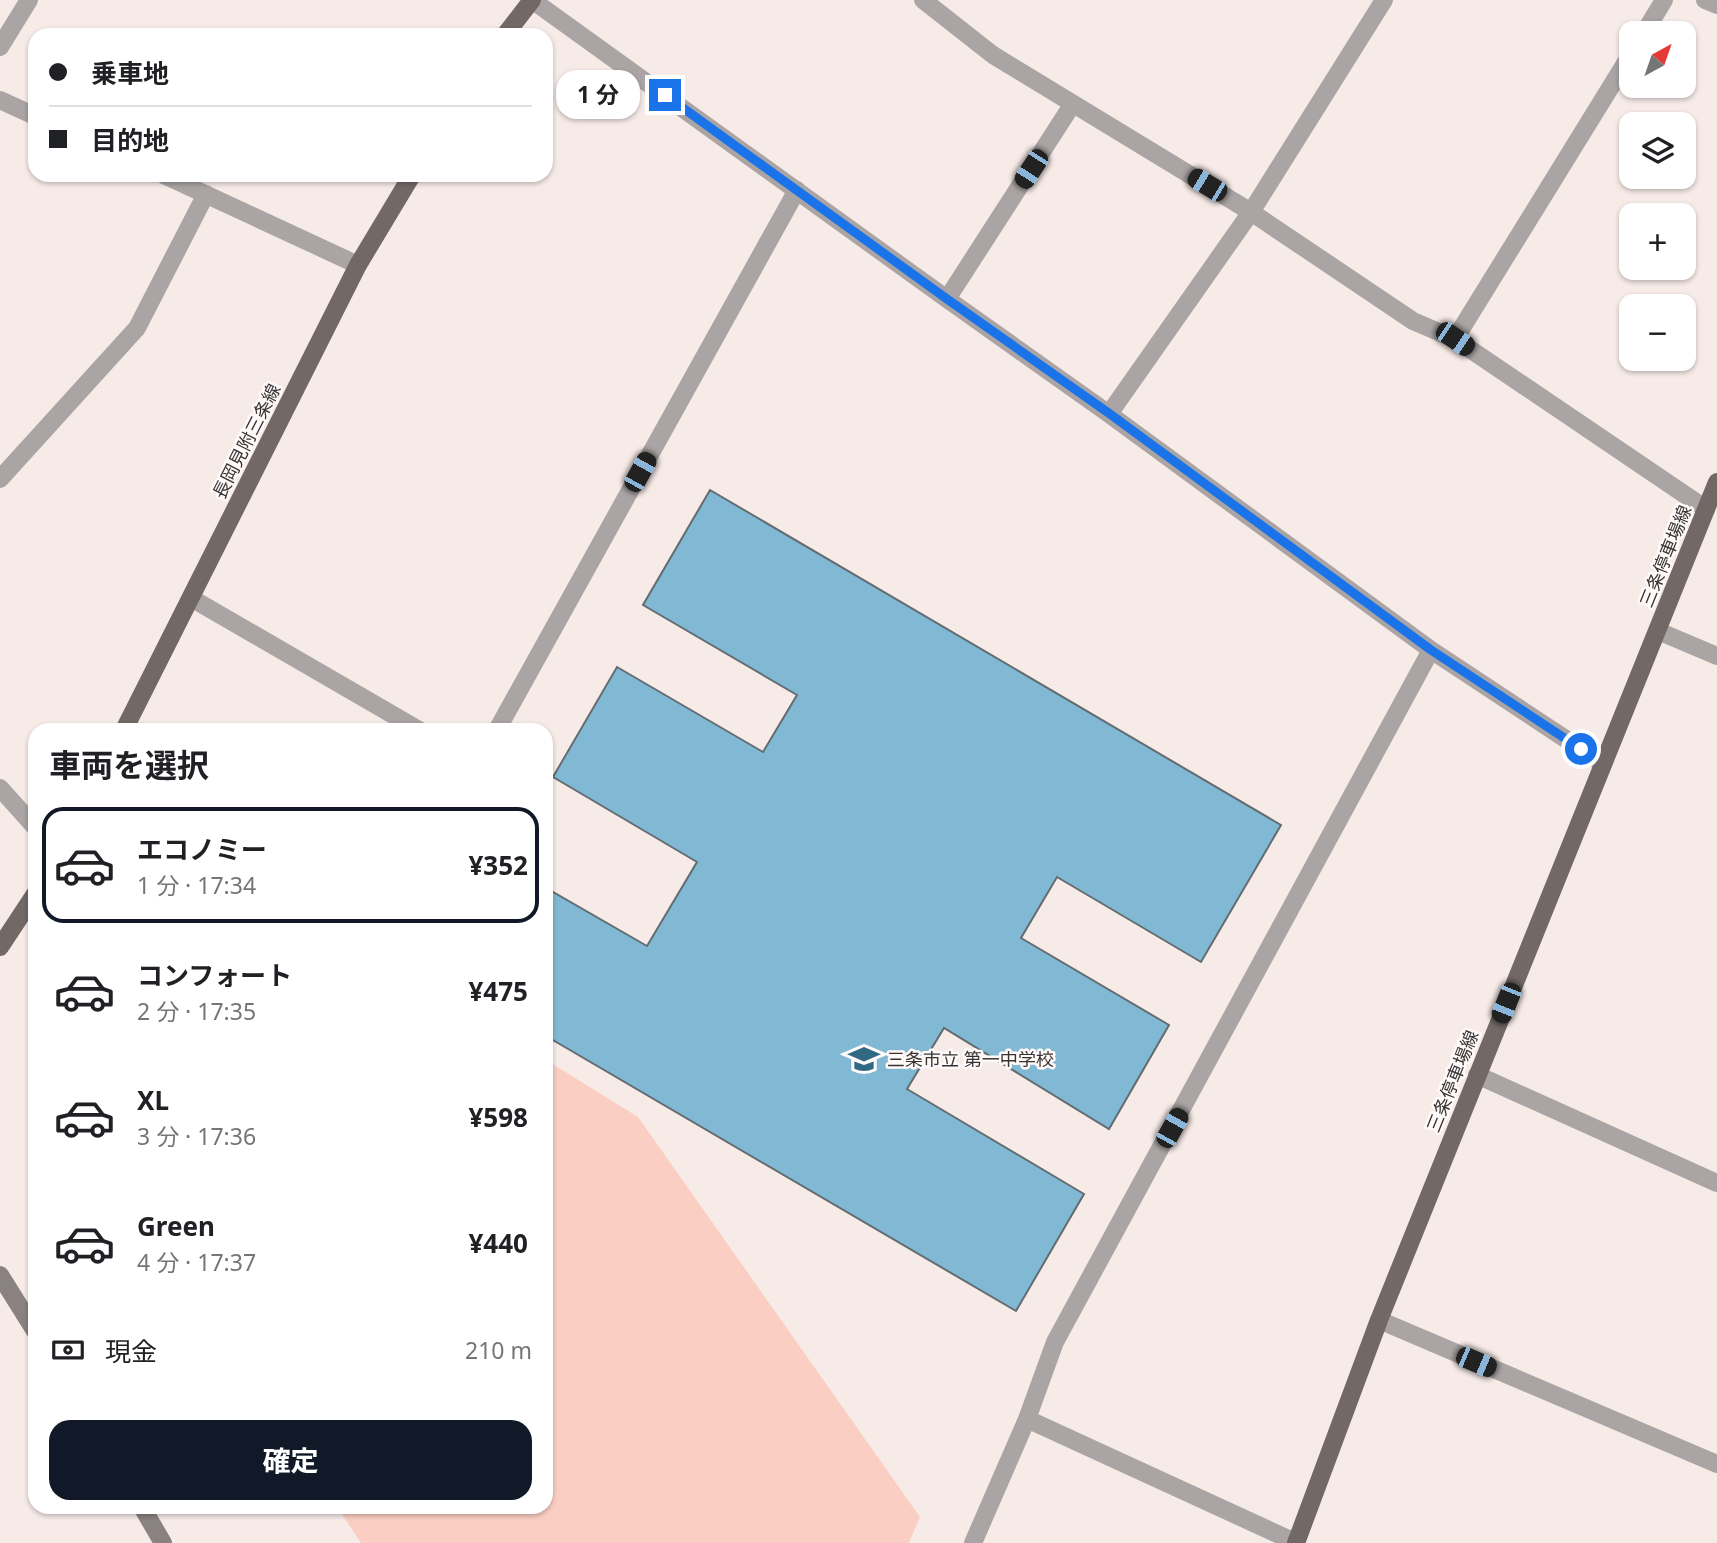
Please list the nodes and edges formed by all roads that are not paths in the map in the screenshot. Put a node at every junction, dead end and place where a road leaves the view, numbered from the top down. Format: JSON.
{"nodes":[{"id":1,"x":29,"y":0,"type":"edge"},
{"id":2,"x":532,"y":0,"type":"edge"},
{"id":3,"x":923,"y":0,"type":"edge"},
{"id":4,"x":1384,"y":0,"type":"edge"},
{"id":5,"x":1664,"y":0,"type":"edge"},
{"id":6,"x":1705,"y":0,"type":"edge"},
{"id":7,"x":1717,"y":5,"type":"edge"},
{"id":8,"x":1651,"y":21,"type":"edge"},
{"id":9,"x":510,"y":28,"type":"edge"},
{"id":10,"x":0,"y":47,"type":"edge"},
{"id":11,"x":1619,"y":73,"type":"edge"},
{"id":12,"x":0,"y":100,"type":"edge"},
{"id":13,"x":1072,"y":104,"type":"junction"},
{"id":14,"x":28,"y":113,"type":"edge"},
{"id":15,"x":179,"y":182,"type":"edge"},
{"id":16,"x":408,"y":182,"type":"edge"},
{"id":17,"x":797,"y":190,"type":"junction"},
{"id":18,"x":206,"y":194,"type":"junction"},
{"id":19,"x":1251,"y":212,"type":"junction"},
{"id":20,"x":358,"y":265,"type":"junction"},
{"id":21,"x":947,"y":299,"type":"junction"},
{"id":22,"x":1455,"y":339,"type":"junction"},
{"id":23,"x":1110,"y":414,"type":"junction"},
{"id":24,"x":0,"y":479,"type":"edge"},
{"id":25,"x":1717,"y":482,"type":"edge"},
{"id":26,"x":1706,"y":509,"type":"junction"},
{"id":27,"x":191,"y":598,"type":"junction"},
{"id":28,"x":1658,"y":631,"type":"junction"},
{"id":29,"x":1431,"y":650,"type":"junction"},
{"id":30,"x":1717,"y":656,"type":"edge"},
{"id":31,"x":128,"y":723,"type":"edge"},
{"id":32,"x":407,"y":723,"type":"edge"},
{"id":33,"x":501,"y":723,"type":"edge"},
{"id":34,"x":1602,"y":763,"type":"junction"},
{"id":35,"x":0,"y":788,"type":"edge"},
{"id":36,"x":28,"y":819,"type":"edge"},
{"id":37,"x":28,"y":905,"type":"edge"},
{"id":38,"x":0,"y":947,"type":"edge"},
{"id":39,"x":1477,"y":1075,"type":"junction"},
{"id":40,"x":1717,"y":1183,"type":"edge"},
{"id":41,"x":0,"y":1275,"type":"edge"},
{"id":42,"x":28,"y":1320,"type":"edge"},
{"id":43,"x":1379,"y":1320,"type":"junction"},
{"id":44,"x":1027,"y":1419,"type":"junction"},
{"id":45,"x":1717,"y":1464,"type":"edge"},
{"id":46,"x":146,"y":1514,"type":"edge"},
{"id":47,"x":163,"y":1543,"type":"edge"},
{"id":48,"x":973,"y":1543,"type":"edge"},
{"id":49,"x":1297,"y":1543,"type":"edge"}],
"edges":[{"from":1,"to":10,"type":"street"},
{"from":2,"to":9,"type":"main road"},
{"from":2,"to":17,"type":"street"},
{"from":3,"to":13,"type":"street"},
{"from":4,"to":19,"type":"street"},
{"from":5,"to":8,"type":"street"},
{"from":6,"to":7,"type":"street"},
{"from":11,"to":22,"type":"street"},
{"from":12,"to":14,"type":"street"},
{"from":13,"to":19,"type":"street"},
{"from":13,"to":21,"type":"street"},
{"from":15,"to":18,"type":"street"},
{"from":16,"to":20,"type":"main road","name":"長岡見附三条線"},
{"from":17,"to":21,"type":"street"},
{"from":17,"to":33,"type":"street"},
{"from":18,"to":20,"type":"street"},
{"from":18,"to":24,"type":"street"},
{"from":19,"to":22,"type":"street"},
{"from":19,"to":23,"type":"street"},
{"from":20,"to":27,"type":"main road","name":"長岡見附三条線"},
{"from":21,"to":23,"type":"street"},
{"from":22,"to":26,"type":"street"},
{"from":23,"to":29,"type":"street"},
{"from":25,"to":26,"type":"main road","name":"三条停車場線"},
{"from":26,"to":28,"type":"main road","name":"三条停車場線"},
{"from":27,"to":31,"type":"main road","name":"長岡見附三条線"},
{"from":27,"to":32,"type":"street"},
{"from":28,"to":30,"type":"street"},
{"from":28,"to":34,"type":"main road","name":"三条停車場線"},
{"from":29,"to":34,"type":"street"},
{"from":29,"to":44,"type":"street"},
{"from":34,"to":39,"type":"main road","name":"三条停車場線"},
{"from":35,"to":36,"type":"street"},
{"from":37,"to":38,"type":"main road"},
{"from":39,"to":40,"type":"street"},
{"from":39,"to":43,"type":"main road","name":"三条停車場線"},
{"from":41,"to":42,"type":"main road"},
{"from":43,"to":45,"type":"street"},
{"from":43,"to":49,"type":"main road","name":"三条停車場線"},
{"from":44,"to":48,"type":"street"},
{"from":44,"to":49,"type":"street"},
{"from":46,"to":47,"type":"main road"}]}
